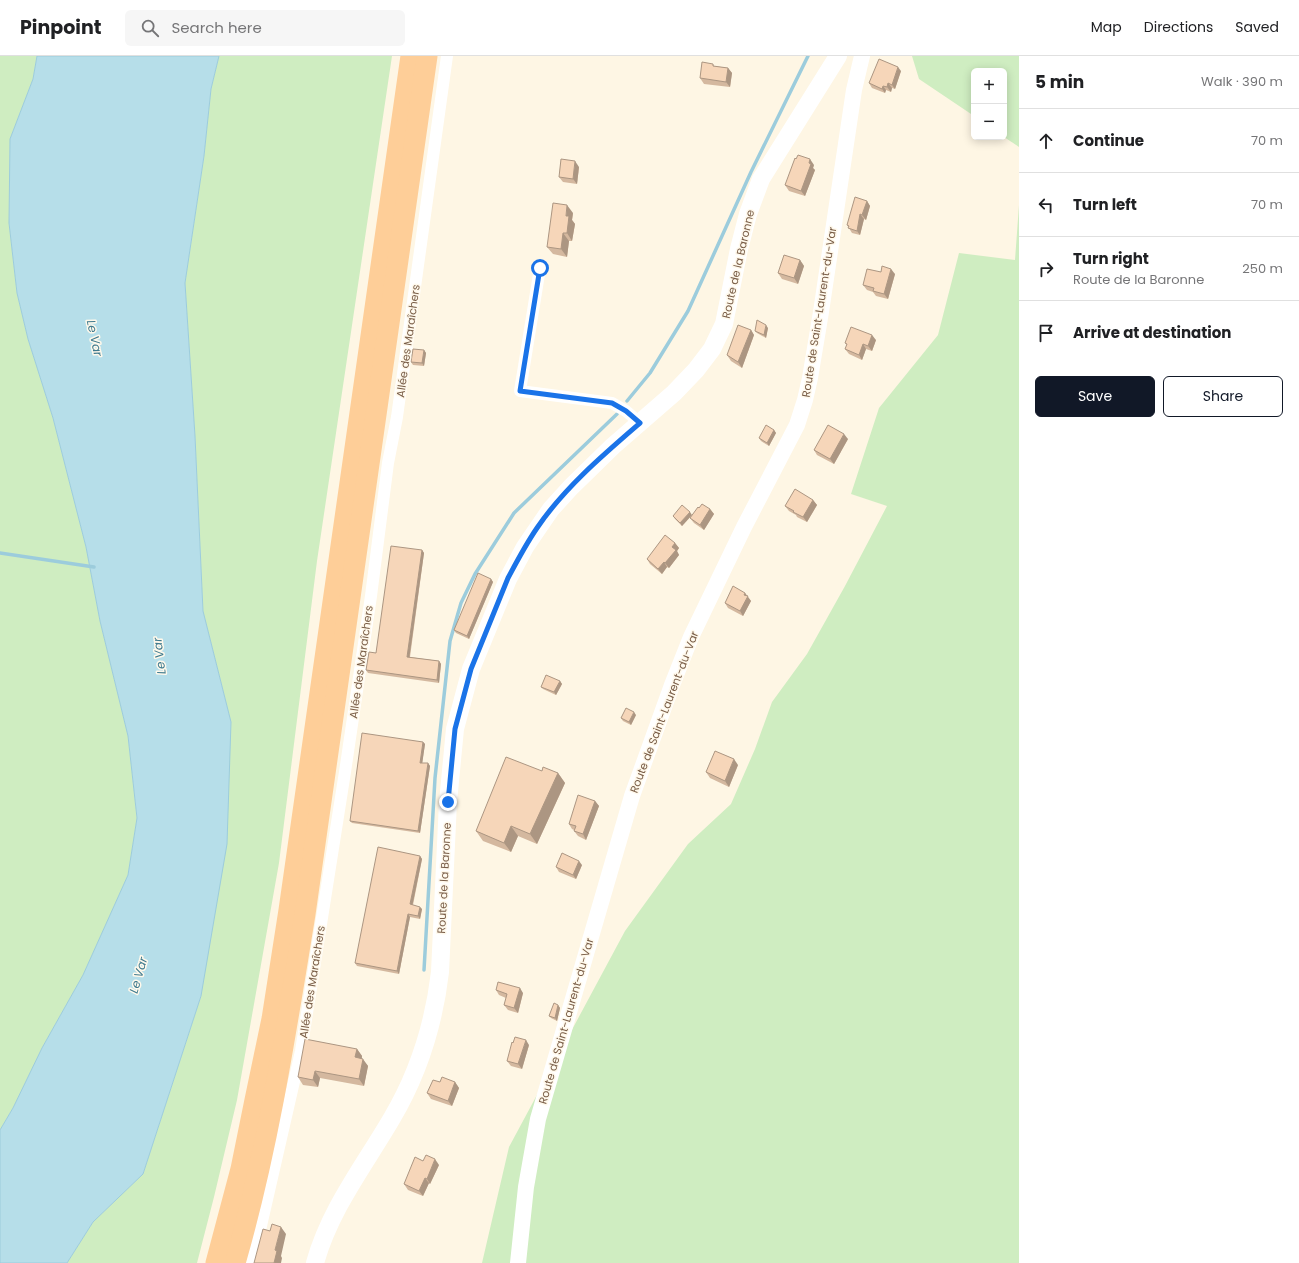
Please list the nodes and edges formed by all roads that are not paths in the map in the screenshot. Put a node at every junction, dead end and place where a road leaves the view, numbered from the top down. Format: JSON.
{"nodes":[{"id":1,"x":411,"y":56,"type":"edge"},
{"id":2,"x":427,"y":56,"type":"edge"},
{"id":3,"x":447,"y":56,"type":"edge"},
{"id":4,"x":838,"y":56,"type":"edge"},
{"id":5,"x":862,"y":56,"type":"edge"},
{"id":6,"x":540,"y":268,"type":"dead end"},
{"id":7,"x":640,"y":423,"type":"junction"},
{"id":8,"x":216,"y":1263,"type":"edge"},
{"id":9,"x":235,"y":1263,"type":"edge"},
{"id":10,"x":251,"y":1263,"type":"edge"},
{"id":11,"x":315,"y":1263,"type":"edge"},
{"id":12,"x":518,"y":1263,"type":"edge"}],
"edges":[{"from":1,"to":8,"type":"highway"},
{"from":2,"to":9,"type":"highway"},
{"from":3,"to":10,"type":"street","name":"Allée des Maraîchers"},
{"from":4,"to":7,"type":"main road","name":"Route de la Baronne"},
{"from":5,"to":12,"type":"street","name":"Route de Saint-Laurent-du-Var"},
{"from":6,"to":7,"type":"street"},
{"from":7,"to":11,"type":"main road","name":"Route de la Baronne"}]}
